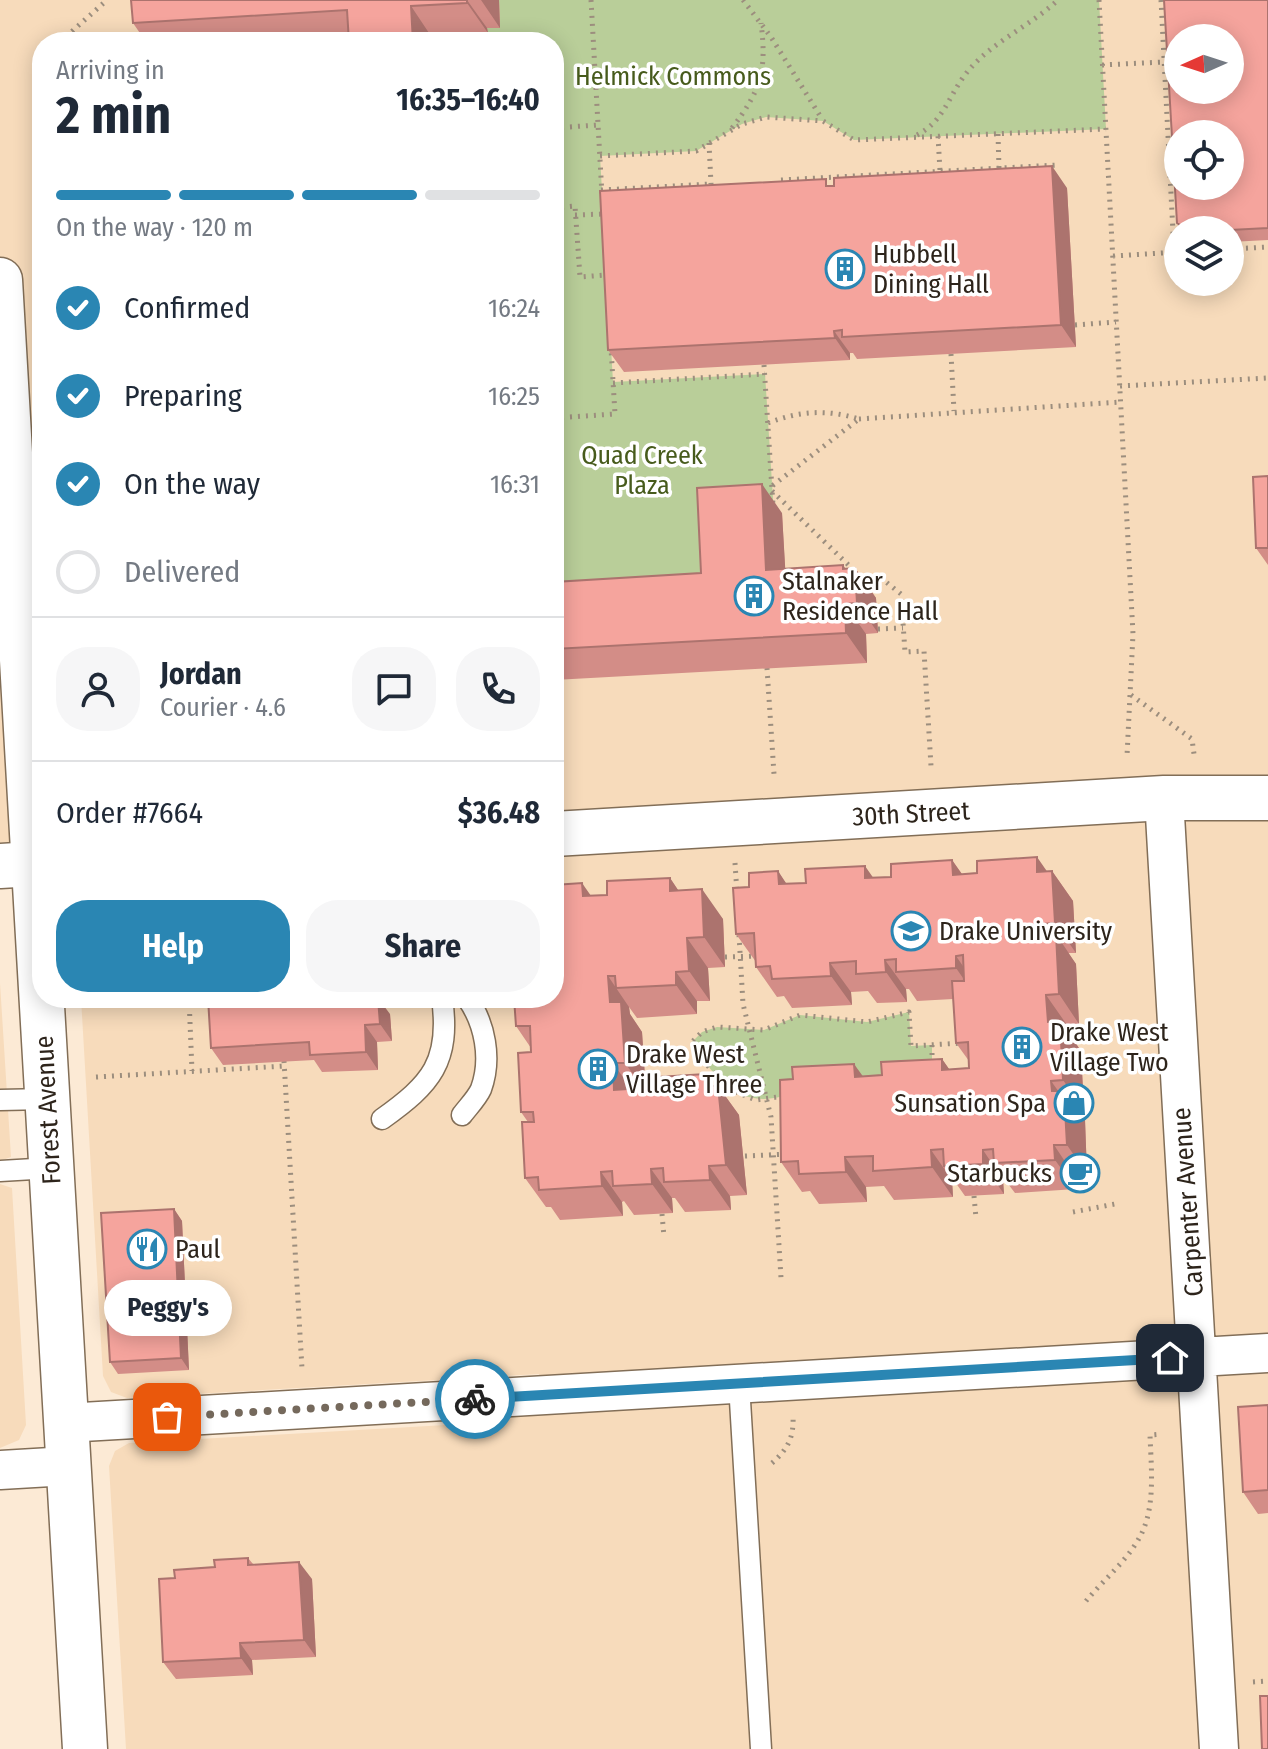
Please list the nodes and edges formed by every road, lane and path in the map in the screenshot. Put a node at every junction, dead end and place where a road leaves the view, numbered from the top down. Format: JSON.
{"nodes":[{"id":1,"x":107,"y":0,"type":"edge"},
{"id":2,"x":591,"y":0,"type":"edge"},
{"id":3,"x":743,"y":0,"type":"edge"},
{"id":4,"x":1058,"y":0,"type":"edge"},
{"id":5,"x":1099,"y":0,"type":"edge"},
{"id":6,"x":1161,"y":0,"type":"edge"},
{"id":7,"x":760,"y":22,"type":"junction"},
{"id":8,"x":71,"y":32,"type":"edge"},
{"id":9,"x":1164,"y":62,"type":"joint"},
{"id":10,"x":1102,"y":65,"type":"junction"},
{"id":11,"x":1167,"y":104,"type":"edge"},
{"id":12,"x":823,"y":121,"type":"junction"},
{"id":13,"x":598,"y":125,"type":"junction"},
{"id":14,"x":564,"y":127,"type":"edge"},
{"id":15,"x":1106,"y":129,"type":"junction"},
{"id":16,"x":730,"y":131,"type":"junction"},
{"id":17,"x":998,"y":134,"type":"junction"},
{"id":18,"x":938,"y":136,"type":"junction"},
{"id":19,"x":912,"y":138,"type":"junction"},
{"id":20,"x":709,"y":143,"type":"junction"},
{"id":21,"x":600,"y":156,"type":"junction"},
{"id":22,"x":1057,"y":165,"type":"dead end"},
{"id":23,"x":999,"y":168,"type":"junction"},
{"id":24,"x":940,"y":172,"type":"junction"},
{"id":25,"x":844,"y":177,"type":"junction"},
{"id":26,"x":781,"y":180,"type":"edge"},
{"id":27,"x":941,"y":183,"type":"edge"},
{"id":28,"x":711,"y":184,"type":"junction"},
{"id":29,"x":601,"y":190,"type":"junction"},
{"id":30,"x":845,"y":192,"type":"edge"},
{"id":31,"x":712,"y":196,"type":"edge"},
{"id":32,"x":564,"y":207,"type":"edge"},
{"id":33,"x":603,"y":214,"type":"junction"},
{"id":34,"x":575,"y":215,"type":"junction"},
{"id":35,"x":1174,"y":216,"type":"edge"},
{"id":36,"x":604,"y":229,"type":"edge"},
{"id":37,"x":1268,"y":247,"type":"edge"},
{"id":38,"x":1244,"y":248,"type":"edge"},
{"id":39,"x":1164,"y":253,"type":"edge"},
{"id":40,"x":1113,"y":256,"type":"junction"},
{"id":41,"x":606,"y":260,"type":"edge"},
{"id":42,"x":606,"y":275,"type":"junction"},
{"id":43,"x":0,"y":280,"type":"edge"},
{"id":44,"x":607,"y":291,"type":"edge"},
{"id":45,"x":1116,"y":322,"type":"junction"},
{"id":46,"x":1075,"y":325,"type":"dead end"},
{"id":47,"x":610,"y":337,"type":"edge"},
{"id":48,"x":951,"y":354,"type":"edge"},
{"id":49,"x":764,"y":365,"type":"edge"},
{"id":50,"x":765,"y":374,"type":"junction"},
{"id":51,"x":1268,"y":378,"type":"edge"},
{"id":52,"x":613,"y":383,"type":"junction"},
{"id":53,"x":1120,"y":386,"type":"junction"},
{"id":54,"x":1121,"y":402,"type":"junction"},
{"id":55,"x":954,"y":411,"type":"junction"},
{"id":56,"x":564,"y":417,"type":"edge"},
{"id":57,"x":859,"y":419,"type":"junction"},
{"id":58,"x":768,"y":423,"type":"junction"},
{"id":59,"x":772,"y":488,"type":"junction"},
{"id":60,"x":774,"y":514,"type":"dead end"},
{"id":61,"x":9,"y":571,"type":"edge"},
{"id":62,"x":869,"y":579,"type":"junction"},
{"id":63,"x":869,"y":588,"type":"dead end"},
{"id":64,"x":903,"y":628,"type":"junction"},
{"id":65,"x":878,"y":629,"type":"dead end"},
{"id":66,"x":767,"y":668,"type":"edge"},
{"id":67,"x":1130,"y":695,"type":"junction"},
{"id":68,"x":1194,"y":754,"type":"dead end"},
{"id":69,"x":1127,"y":756,"type":"dead end"},
{"id":70,"x":931,"y":766,"type":"dead end"},
{"id":71,"x":774,"y":774,"type":"dead end"},
{"id":72,"x":1164,"y":798,"type":"junction"},
{"id":73,"x":1268,"y":798,"type":"edge"},
{"id":74,"x":564,"y":833,"type":"edge"},
{"id":75,"x":735,"y":860,"type":"dead end"},
{"id":76,"x":25,"y":865,"type":"edge"},
{"id":77,"x":737,"y":901,"type":"edge"},
{"id":78,"x":739,"y":929,"type":"edge"},
{"id":79,"x":32,"y":939,"type":"edge"},
{"id":80,"x":756,"y":956,"type":"edge"},
{"id":81,"x":725,"y":957,"type":"dead end"},
{"id":82,"x":740,"y":957,"type":"junction"},
{"id":83,"x":38,"y":1008,"type":"edge"},
{"id":84,"x":189,"y":1008,"type":"edge"},
{"id":85,"x":443,"y":1008,"type":"edge"},
{"id":86,"x":474,"y":1008,"type":"edge"},
{"id":87,"x":749,"y":1029,"type":"junction"},
{"id":88,"x":974,"y":1043,"type":"edge"},
{"id":89,"x":932,"y":1045,"type":"junction"},
{"id":90,"x":192,"y":1071,"type":"junction"},
{"id":91,"x":924,"y":1072,"type":"edge"},
{"id":92,"x":96,"y":1077,"type":"dead end"},
{"id":93,"x":789,"y":1094,"type":"edge"},
{"id":94,"x":47,"y":1099,"type":"junction"},
{"id":95,"x":766,"y":1099,"type":"junction"},
{"id":96,"x":0,"y":1100,"type":"edge"},
{"id":97,"x":462,"y":1115,"type":"dead end"},
{"id":98,"x":382,"y":1119,"type":"dead end"},
{"id":99,"x":800,"y":1153,"type":"edge"},
{"id":100,"x":773,"y":1154,"type":"junction"},
{"id":101,"x":745,"y":1156,"type":"dead end"},
{"id":102,"x":51,"y":1168,"type":"junction"},
{"id":103,"x":0,"y":1171,"type":"edge"},
{"id":104,"x":974,"y":1196,"type":"edge"},
{"id":105,"x":1115,"y":1204,"type":"dead end"},
{"id":106,"x":1073,"y":1212,"type":"dead end"},
{"id":107,"x":662,"y":1214,"type":"edge"},
{"id":108,"x":976,"y":1218,"type":"dead end"},
{"id":109,"x":664,"y":1237,"type":"dead end"},
{"id":110,"x":781,"y":1278,"type":"dead end"},
{"id":111,"x":1268,"y":1353,"type":"edge"},
{"id":112,"x":1197,"y":1357,"type":"junction"},
{"id":113,"x":302,"y":1369,"type":"dead end"},
{"id":114,"x":739,"y":1384,"type":"junction"},
{"id":115,"x":793,"y":1415,"type":"dead end"},
{"id":116,"x":65,"y":1423,"type":"junction"},
{"id":117,"x":1162,"y":1434,"type":"dead end"},
{"id":118,"x":68,"y":1466,"type":"junction"},
{"id":119,"x":0,"y":1470,"type":"edge"},
{"id":120,"x":770,"y":1475,"type":"dead end"},
{"id":121,"x":1086,"y":1601,"type":"dead end"},
{"id":122,"x":1268,"y":1681,"type":"edge"},
{"id":123,"x":1252,"y":1682,"type":"dead end"},
{"id":124,"x":85,"y":1749,"type":"edge"},
{"id":125,"x":761,"y":1749,"type":"edge"},
{"id":126,"x":1219,"y":1749,"type":"edge"}],
"edges":[{"from":1,"to":8,"type":"path"},
{"from":2,"to":13,"type":"path"},
{"from":3,"to":7,"type":"path"},
{"from":4,"to":19,"type":"path"},
{"from":5,"to":10,"type":"path"},
{"from":6,"to":9,"type":"path"},
{"from":7,"to":12,"type":"path"},
{"from":7,"to":16,"type":"path"},
{"from":9,"to":10,"type":"path"},
{"from":10,"to":15,"type":"path"},
{"from":11,"to":35,"type":"path"},
{"from":12,"to":16,"type":"path"},
{"from":12,"to":19,"type":"path"},
{"from":13,"to":14,"type":"path"},
{"from":13,"to":21,"type":"path"},
{"from":15,"to":17,"type":"path"},
{"from":15,"to":40,"type":"path"},
{"from":16,"to":20,"type":"path"},
{"from":17,"to":18,"type":"path"},
{"from":17,"to":23,"type":"path"},
{"from":18,"to":19,"type":"path"},
{"from":18,"to":24,"type":"path"},
{"from":20,"to":21,"type":"path"},
{"from":20,"to":28,"type":"path"},
{"from":21,"to":29,"type":"path"},
{"from":22,"to":23,"type":"path"},
{"from":23,"to":24,"type":"path"},
{"from":24,"to":25,"type":"path"},
{"from":24,"to":27,"type":"path"},
{"from":25,"to":26,"type":"path"},
{"from":25,"to":30,"type":"path"},
{"from":28,"to":29,"type":"path"},
{"from":28,"to":31,"type":"path"},
{"from":29,"to":33,"type":"path"},
{"from":32,"to":34,"type":"path"},
{"from":33,"to":34,"type":"path"},
{"from":33,"to":36,"type":"path"},
{"from":34,"to":42,"type":"path"},
{"from":37,"to":38,"type":"path"},
{"from":39,"to":40,"type":"path"},
{"from":40,"to":45,"type":"path"},
{"from":41,"to":42,"type":"path"},
{"from":42,"to":44,"type":"path"},
{"from":43,"to":61,"type":"main road","name":"Forest Avenue"},
{"from":45,"to":46,"type":"path"},
{"from":45,"to":53,"type":"path"},
{"from":47,"to":52,"type":"path"},
{"from":48,"to":55,"type":"path"},
{"from":49,"to":50,"type":"path"},
{"from":50,"to":52,"type":"path"},
{"from":50,"to":58,"type":"path"},
{"from":51,"to":53,"type":"path"},
{"from":52,"to":56,"type":"path"},
{"from":53,"to":54,"type":"path"},
{"from":54,"to":55,"type":"path"},
{"from":54,"to":67,"type":"path"},
{"from":55,"to":57,"type":"path"},
{"from":57,"to":58,"type":"path"},
{"from":57,"to":59,"type":"path"},
{"from":58,"to":59,"type":"path"},
{"from":59,"to":60,"type":"path"},
{"from":59,"to":62,"type":"path"},
{"from":61,"to":76,"type":"main road","name":"Forest Avenue"},
{"from":62,"to":63,"type":"path"},
{"from":62,"to":64,"type":"path"},
{"from":64,"to":65,"type":"path"},
{"from":64,"to":70,"type":"path"},
{"from":66,"to":71,"type":"path"},
{"from":67,"to":68,"type":"path"},
{"from":67,"to":69,"type":"path"},
{"from":72,"to":73,"type":"main road","name":"30th Street"},
{"from":72,"to":74,"type":"main road","name":"30th Street"},
{"from":72,"to":112,"type":"street","name":"Carpenter Avenue"},
{"from":75,"to":77,"type":"path"},
{"from":76,"to":79,"type":"main road","name":"Forest Avenue"},
{"from":78,"to":82,"type":"path"},
{"from":80,"to":82,"type":"path"},
{"from":81,"to":82,"type":"path"},
{"from":82,"to":87,"type":"path"},
{"from":83,"to":94,"type":"main road","name":"Forest Avenue"},
{"from":84,"to":90,"type":"path"},
{"from":85,"to":98,"type":"lane"},
{"from":86,"to":97,"type":"lane"},
{"from":87,"to":89,"type":"path"},
{"from":87,"to":95,"type":"path"},
{"from":87,"to":95,"type":"path"},
{"from":88,"to":89,"type":"path"},
{"from":89,"to":91,"type":"path"},
{"from":90,"to":92,"type":"path"},
{"from":90,"to":113,"type":"path"},
{"from":93,"to":95,"type":"path"},
{"from":94,"to":96,"type":"lane"},
{"from":94,"to":102,"type":"main road","name":"Forest Avenue"},
{"from":95,"to":100,"type":"path"},
{"from":99,"to":100,"type":"path"},
{"from":100,"to":101,"type":"path"},
{"from":100,"to":110,"type":"path"},
{"from":102,"to":103,"type":"lane"},
{"from":102,"to":116,"type":"main road","name":"Forest Avenue"},
{"from":104,"to":108,"type":"path"},
{"from":105,"to":106,"type":"path"},
{"from":107,"to":109,"type":"path"},
{"from":111,"to":112,"type":"street"},
{"from":112,"to":114,"type":"street"},
{"from":112,"to":126,"type":"street","name":"Carpenter Avenue"},
{"from":114,"to":116,"type":"street"},
{"from":114,"to":125,"type":"lane"},
{"from":115,"to":120,"type":"path"},
{"from":116,"to":118,"type":"main road","name":"Forest Avenue"},
{"from":117,"to":121,"type":"path"},
{"from":118,"to":119,"type":"street"},
{"from":118,"to":124,"type":"main road","name":"Forest Avenue"},
{"from":122,"to":123,"type":"path"}]}
